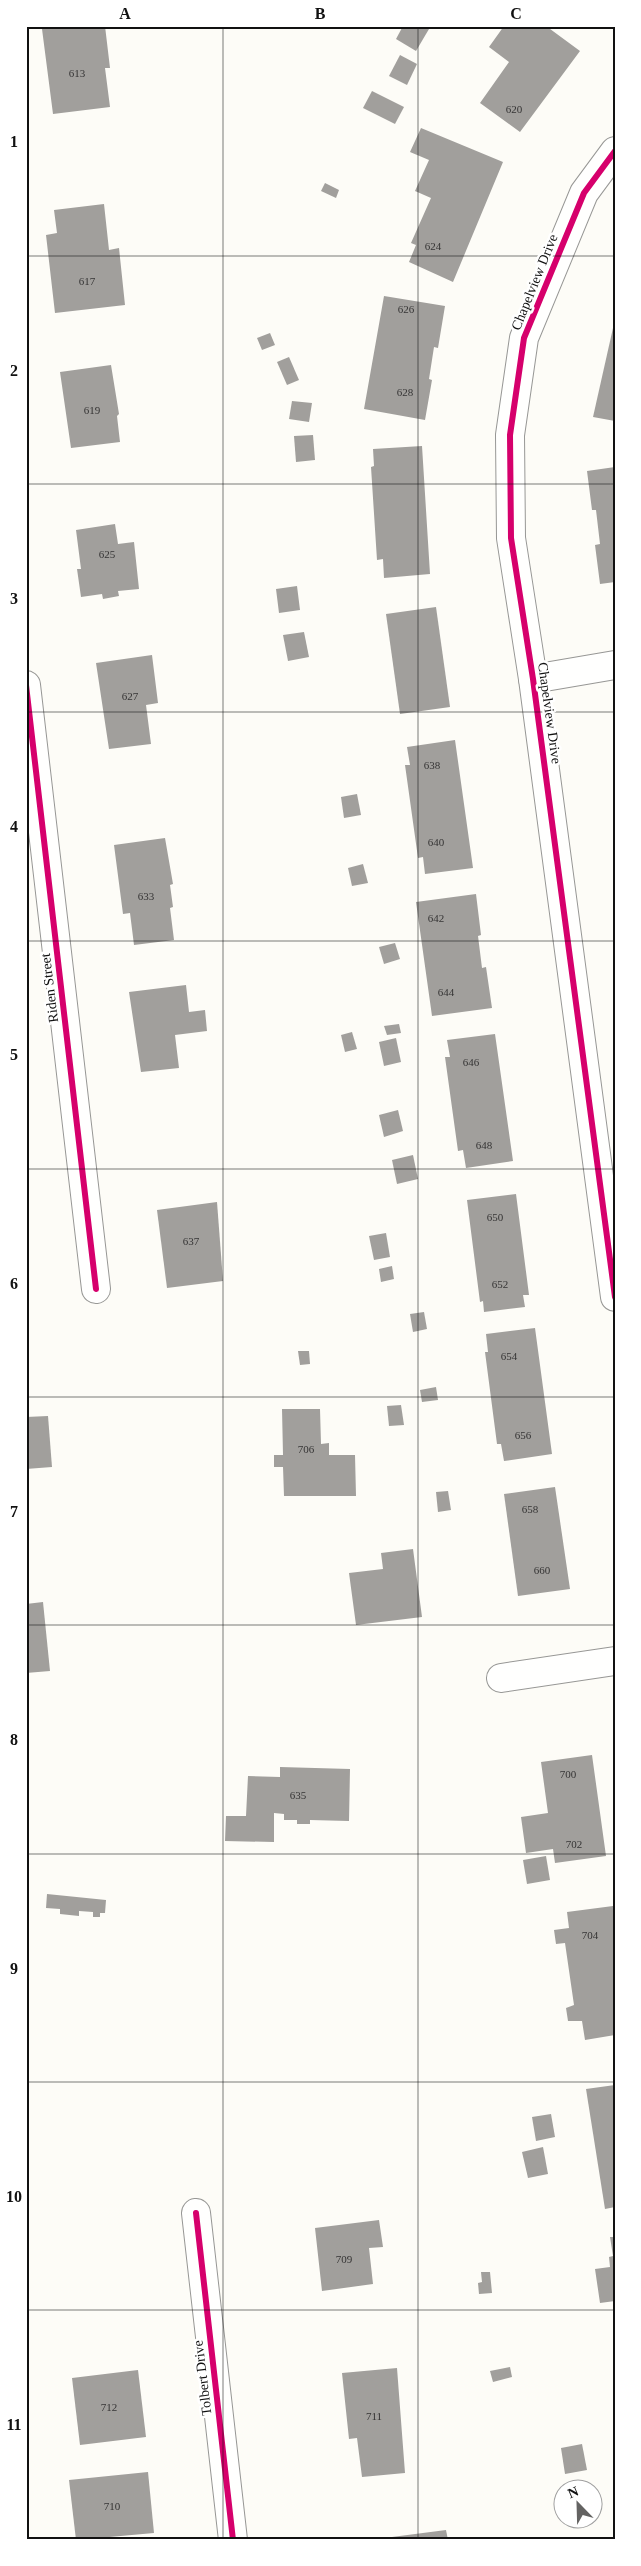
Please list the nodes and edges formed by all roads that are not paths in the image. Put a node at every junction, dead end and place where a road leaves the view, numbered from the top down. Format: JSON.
{"nodes":[{"id":1,"x":615,"y":151,"type":"edge"},
{"id":2,"x":615,"y":665,"type":"edge"},
{"id":3,"x":533,"y":679,"type":"junction"},
{"id":4,"x":26,"y":685,"type":"edge"},
{"id":5,"x":34,"y":821,"type":"edge"},
{"id":6,"x":607,"y":1172,"type":"edge"},
{"id":7,"x":96,"y":1289,"type":"dead end"},
{"id":8,"x":615,"y":1297,"type":"edge"},
{"id":9,"x":615,"y":1661,"type":"edge"},
{"id":10,"x":502,"y":1678,"type":"dead end"},
{"id":11,"x":196,"y":2213,"type":"dead end"},
{"id":12,"x":233,"y":2540,"type":"edge"}],
"edges":[{"from":1,"to":3,"type":"street","name":"Chapelview Drive"},
{"from":2,"to":3,"type":"street"},
{"from":3,"to":6,"type":"street","name":"Chapelview Drive"},
{"from":4,"to":5,"type":"street","name":"Riden Street"},
{"from":5,"to":7,"type":"street","name":"Riden Street"},
{"from":6,"to":8,"type":"street","name":"Chapelview Drive"},
{"from":9,"to":10,"type":"street"},
{"from":11,"to":12,"type":"street","name":"Tolbert Drive"}]}
